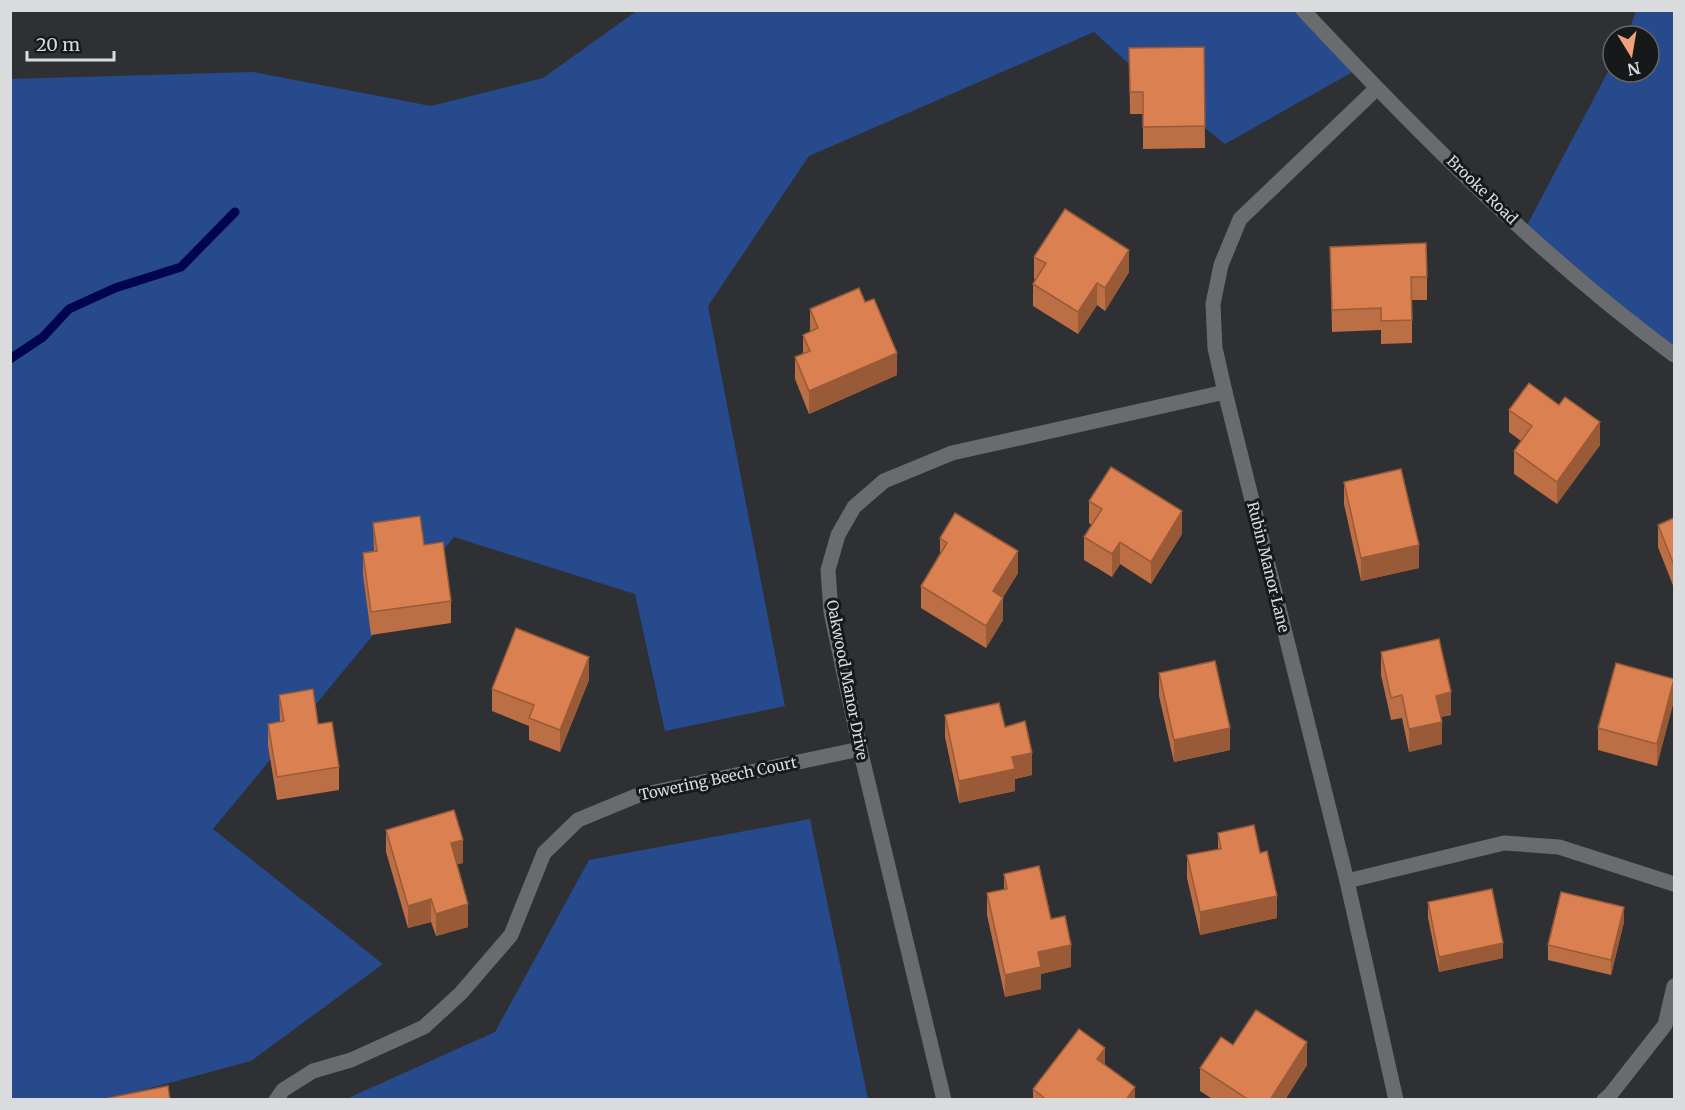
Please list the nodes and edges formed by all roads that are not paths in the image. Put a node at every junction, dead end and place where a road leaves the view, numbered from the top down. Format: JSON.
{"nodes":[{"id":1,"x":1303,"y":10,"type":"edge"},
{"id":2,"x":1376,"y":90,"type":"junction"},
{"id":3,"x":1674,"y":355,"type":"edge"},
{"id":4,"x":1225,"y":392,"type":"junction"},
{"id":5,"x":860,"y":749,"type":"junction"},
{"id":6,"x":1347,"y":881,"type":"junction"},
{"id":7,"x":1674,"y":884,"type":"edge"},
{"id":8,"x":1674,"y":986,"type":"edge"},
{"id":9,"x":276,"y":1100,"type":"edge"},
{"id":10,"x":944,"y":1100,"type":"edge"},
{"id":11,"x":1396,"y":1100,"type":"edge"},
{"id":12,"x":1604,"y":1100,"type":"edge"}],
"edges":[{"from":1,"to":2,"type":"street","name":"Brooke Road"},
{"from":2,"to":3,"type":"street","name":"Brooke Road"},
{"from":2,"to":4,"type":"street","name":"Rubin Manor Lane"},
{"from":4,"to":5,"type":"street","name":"Oakwood Manor Drive"},
{"from":4,"to":6,"type":"street","name":"Rubin Manor Lane"},
{"from":5,"to":9,"type":"street","name":"Towering Beech Court"},
{"from":5,"to":10,"type":"street","name":"Oakwood Manor Drive"},
{"from":6,"to":7,"type":"street"},
{"from":6,"to":11,"type":"street","name":"Rubin Manor Lane"},
{"from":8,"to":12,"type":"street"}]}
